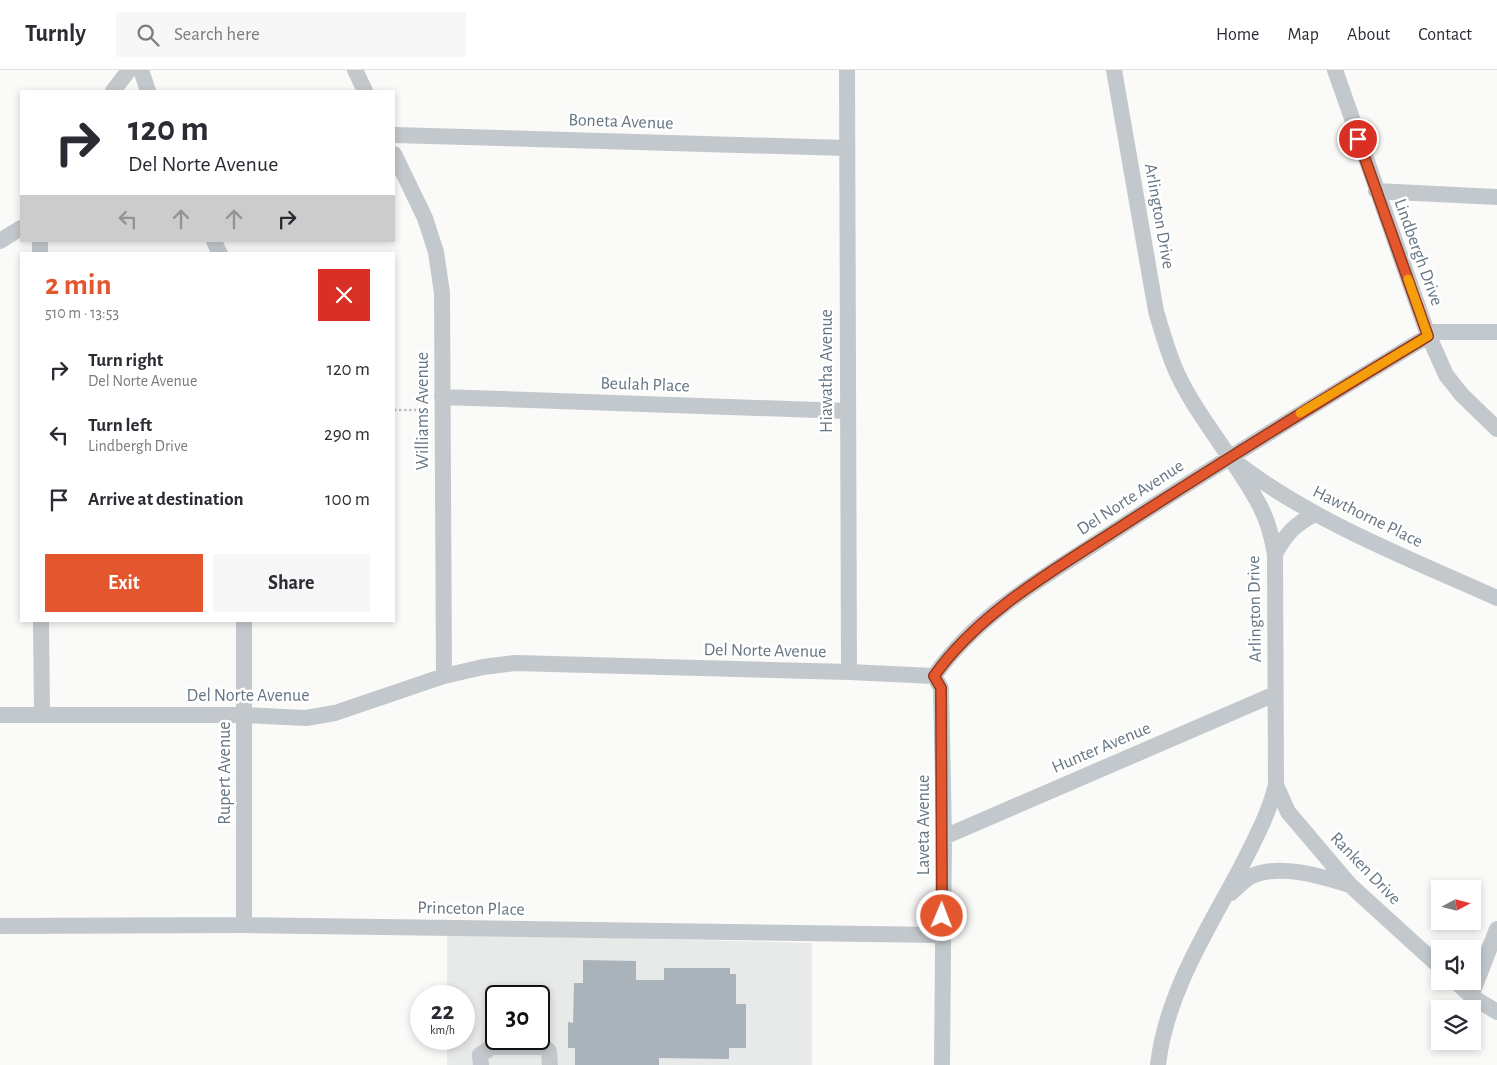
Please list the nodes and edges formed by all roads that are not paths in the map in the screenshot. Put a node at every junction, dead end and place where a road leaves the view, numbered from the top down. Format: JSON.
{"nodes":[{"id":1,"x":129,"y":70,"type":"edge"},
{"id":2,"x":141,"y":70,"type":"edge"},
{"id":3,"x":355,"y":70,"type":"edge"},
{"id":4,"x":847,"y":70,"type":"edge"},
{"id":5,"x":1114,"y":70,"type":"edge"},
{"id":6,"x":1335,"y":70,"type":"edge"},
{"id":7,"x":114,"y":90,"type":"edge"},
{"id":8,"x":148,"y":90,"type":"edge"},
{"id":9,"x":365,"y":90,"type":"edge"},
{"id":10,"x":395,"y":135,"type":"edge"},
{"id":11,"x":846,"y":148,"type":"junction"},
{"id":12,"x":395,"y":156,"type":"edge"},
{"id":13,"x":1376,"y":191,"type":"junction"},
{"id":14,"x":1497,"y":197,"type":"edge"},
{"id":15,"x":20,"y":229,"type":"edge"},
{"id":16,"x":0,"y":241,"type":"edge"},
{"id":17,"x":1497,"y":332,"type":"edge"},
{"id":18,"x":1428,"y":334,"type":"junction"},
{"id":19,"x":442,"y":403,"type":"junction"},
{"id":20,"x":846,"y":411,"type":"junction"},
{"id":21,"x":1497,"y":429,"type":"edge"},
{"id":22,"x":1228,"y":457,"type":"junction"},
{"id":23,"x":1315,"y":514,"type":"junction"},
{"id":24,"x":1275,"y":554,"type":"junction"},
{"id":25,"x":1497,"y":598,"type":"edge"},
{"id":26,"x":41,"y":622,"type":"edge"},
{"id":27,"x":244,"y":622,"type":"edge"},
{"id":28,"x":849,"y":672,"type":"junction"},
{"id":29,"x":444,"y":676,"type":"junction"},
{"id":30,"x":934,"y":676,"type":"junction"},
{"id":31,"x":1275,"y":694,"type":"junction"},
{"id":32,"x":42,"y":714,"type":"junction"},
{"id":33,"x":0,"y":715,"type":"edge"},
{"id":34,"x":244,"y":715,"type":"junction"},
{"id":35,"x":1276,"y":785,"type":"junction"},
{"id":36,"x":944,"y":837,"type":"junction"},
{"id":37,"x":1350,"y":885,"type":"junction"},
{"id":38,"x":1224,"y":899,"type":"junction"},
{"id":39,"x":244,"y":925,"type":"junction"},
{"id":40,"x":0,"y":926,"type":"edge"},
{"id":41,"x":1497,"y":929,"type":"edge"},
{"id":42,"x":942,"y":935,"type":"junction"},
{"id":43,"x":1431,"y":960,"type":"edge"},
{"id":44,"x":1465,"y":990,"type":"edge"},
{"id":45,"x":1472,"y":996,"type":"junction"},
{"id":46,"x":1497,"y":1012,"type":"edge"},
{"id":47,"x":481,"y":1065,"type":"edge"},
{"id":48,"x":550,"y":1065,"type":"edge"},
{"id":49,"x":942,"y":1065,"type":"edge"},
{"id":50,"x":1158,"y":1065,"type":"edge"}],
"edges":[{"from":1,"to":7,"type":"street"},
{"from":2,"to":8,"type":"street"},
{"from":3,"to":9,"type":"street"},
{"from":4,"to":11,"type":"street","name":"Hiawatha Avenue"},
{"from":5,"to":22,"type":"street","name":"Arlington Drive"},
{"from":6,"to":13,"type":"street","name":"Lindbergh Drive"},
{"from":10,"to":11,"type":"street","name":"Boneta Avenue"},
{"from":11,"to":20,"type":"street","name":"Hiawatha Avenue"},
{"from":12,"to":19,"type":"street","name":"Williams Avenue"},
{"from":13,"to":14,"type":"street"},
{"from":13,"to":18,"type":"street","name":"Lindbergh Drive"},
{"from":15,"to":16,"type":"street"},
{"from":17,"to":18,"type":"street"},
{"from":18,"to":21,"type":"street","name":"Lindbergh Drive"},
{"from":18,"to":22,"type":"street","name":"Del Norte Avenue"},
{"from":19,"to":20,"type":"street","name":"Beulah Place"},
{"from":19,"to":29,"type":"street","name":"Williams Avenue"},
{"from":20,"to":28,"type":"street","name":"Hiawatha Avenue"},
{"from":22,"to":23,"type":"street","name":"Hawthorne Place"},
{"from":22,"to":24,"type":"street","name":"Arlington Drive"},
{"from":22,"to":30,"type":"street","name":"Del Norte Avenue"},
{"from":23,"to":24,"type":"street"},
{"from":23,"to":25,"type":"street","name":"Hawthorne Place"},
{"from":24,"to":31,"type":"street","name":"Arlington Drive"},
{"from":26,"to":32,"type":"street"},
{"from":27,"to":34,"type":"street","name":"Rupert Avenue"},
{"from":28,"to":29,"type":"street","name":"Del Norte Avenue"},
{"from":28,"to":30,"type":"street","name":"Del Norte Avenue"},
{"from":29,"to":34,"type":"street","name":"Del Norte Avenue"},
{"from":30,"to":36,"type":"street","name":"Laveta Avenue"},
{"from":31,"to":35,"type":"street","name":"Arlington Drive"},
{"from":31,"to":36,"type":"street","name":"Hunter Avenue"},
{"from":32,"to":33,"type":"street","name":"Del Norte Avenue"},
{"from":32,"to":34,"type":"street","name":"Del Norte Avenue"},
{"from":34,"to":39,"type":"street","name":"Rupert Avenue"},
{"from":35,"to":37,"type":"street","name":"Ranken Drive"},
{"from":35,"to":38,"type":"street","name":"Arlington Drive"},
{"from":36,"to":42,"type":"street","name":"Laveta Avenue"},
{"from":37,"to":38,"type":"street","name":"Arlington Drive"},
{"from":37,"to":43,"type":"street","name":"Ranken Drive"},
{"from":38,"to":50,"type":"street","name":"Arlington Drive"},
{"from":39,"to":40,"type":"street","name":"Princeton Place"},
{"from":39,"to":42,"type":"street","name":"Princeton Place"},
{"from":41,"to":45,"type":"street"},
{"from":42,"to":49,"type":"street","name":"Laveta Avenue"},
{"from":44,"to":45,"type":"street"},
{"from":45,"to":46,"type":"street"},
{"from":47,"to":48,"type":"street"}]}
